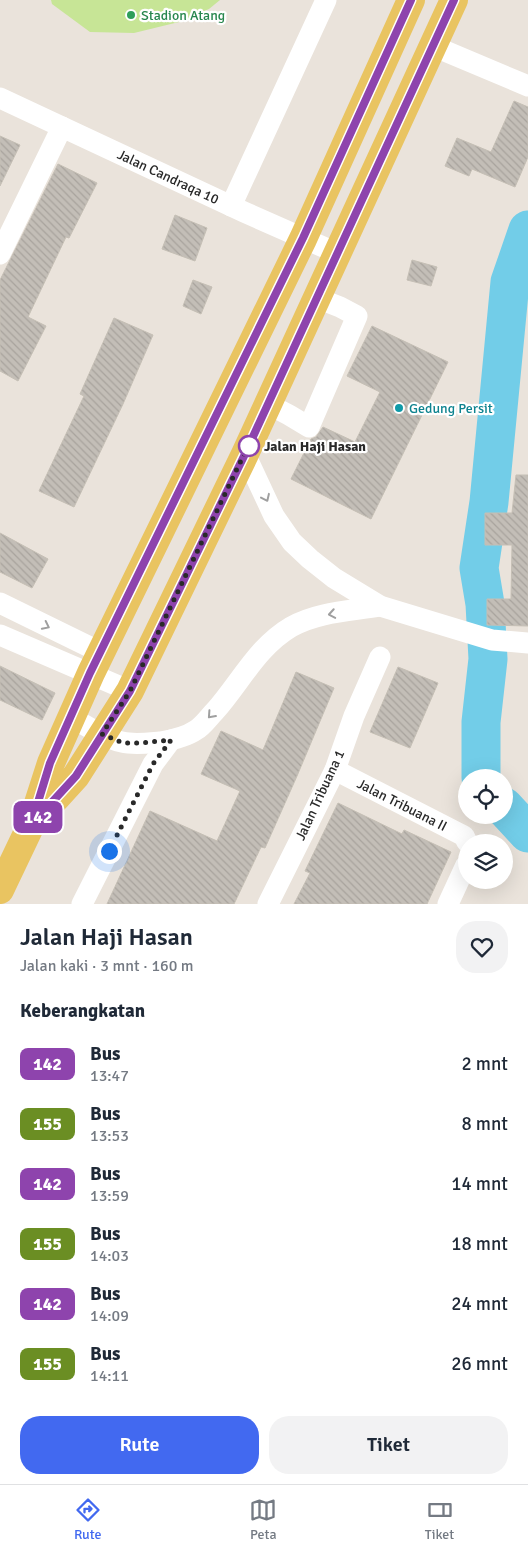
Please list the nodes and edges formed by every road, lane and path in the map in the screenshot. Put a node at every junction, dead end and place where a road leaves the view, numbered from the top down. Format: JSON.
{"nodes":[{"id":1,"x":326,"y":0,"type":"edge"},
{"id":2,"x":411,"y":0,"type":"edge"},
{"id":3,"x":454,"y":0,"type":"edge"},
{"id":4,"x":433,"y":46,"type":"junction"},
{"id":5,"x":528,"y":86,"type":"edge"},
{"id":6,"x":0,"y":98,"type":"edge"},
{"id":7,"x":62,"y":127,"type":"junction"},
{"id":8,"x":231,"y":206,"type":"junction"},
{"id":9,"x":303,"y":238,"type":"junction"},
{"id":10,"x":337,"y":253,"type":"junction"},
{"id":11,"x":0,"y":254,"type":"edge"},
{"id":12,"x":317,"y":298,"type":"junction"},
{"id":13,"x":268,"y":404,"type":"junction"},
{"id":14,"x":245,"y":454,"type":"junction"},
{"id":15,"x":0,"y":603,"type":"edge"},
{"id":16,"x":380,"y":606,"type":"junction"},
{"id":17,"x":0,"y":635,"type":"edge"},
{"id":18,"x":528,"y":643,"type":"edge"},
{"id":19,"x":380,"y":657,"type":"dead end"},
{"id":20,"x":95,"y":663,"type":"junction"},
{"id":21,"x":130,"y":691,"type":"junction"},
{"id":22,"x":71,"y":717,"type":"junction"},
{"id":23,"x":102,"y":734,"type":"junction"},
{"id":24,"x":171,"y":740,"type":"junction"},
{"id":25,"x":335,"y":770,"type":"junction"},
{"id":26,"x":31,"y":825,"type":"junction"},
{"id":27,"x":460,"y":834,"type":"edge"},
{"id":28,"x":458,"y":882,"type":"edge"},
{"id":29,"x":0,"y":890,"type":"edge"},
{"id":30,"x":82,"y":904,"type":"edge"},
{"id":31,"x":268,"y":904,"type":"edge"},
{"id":32,"x":448,"y":904,"type":"edge"}],
"edges":[{"from":1,"to":8,"type":"street"},
{"from":2,"to":9,"type":"main road"},
{"from":3,"to":4,"type":"main road"},
{"from":4,"to":5,"type":"street"},
{"from":4,"to":10,"type":"main road"},
{"from":6,"to":7,"type":"street","name":"Jalan Candraqa 10"},
{"from":7,"to":8,"type":"street","name":"Jalan Candraqa 10"},
{"from":7,"to":11,"type":"street"},
{"from":8,"to":9,"type":"street","name":"Jalan Candraqa 10"},
{"from":9,"to":10,"type":"street","name":"Jalan Candraqa 10"},
{"from":9,"to":20,"type":"main road"},
{"from":10,"to":12,"type":"main road"},
{"from":12,"to":13,"type":"main road"},
{"from":12,"to":13,"type":"street"},
{"from":13,"to":14,"type":"main road"},
{"from":14,"to":16,"type":"street","one_way":true},
{"from":14,"to":21,"type":"main road"},
{"from":15,"to":20,"type":"street","one_way":true},
{"from":16,"to":18,"type":"street"},
{"from":16,"to":24,"type":"street","one_way":true},
{"from":17,"to":20,"type":"street"},
{"from":19,"to":25,"type":"street","name":"Jalan Tribuana 1"},
{"from":20,"to":21,"type":"street"},
{"from":20,"to":22,"type":"main road"},
{"from":21,"to":23,"type":"main road"},
{"from":22,"to":23,"type":"street"},
{"from":22,"to":26,"type":"main road"},
{"from":23,"to":24,"type":"street"},
{"from":23,"to":26,"type":"main road"},
{"from":24,"to":30,"type":"street"},
{"from":25,"to":27,"type":"street","name":"Jalan Tribuana II"},
{"from":25,"to":31,"type":"street","name":"Jalan Tribuana 1"},
{"from":26,"to":29,"type":"main road"},
{"from":28,"to":32,"type":"street"}]}
